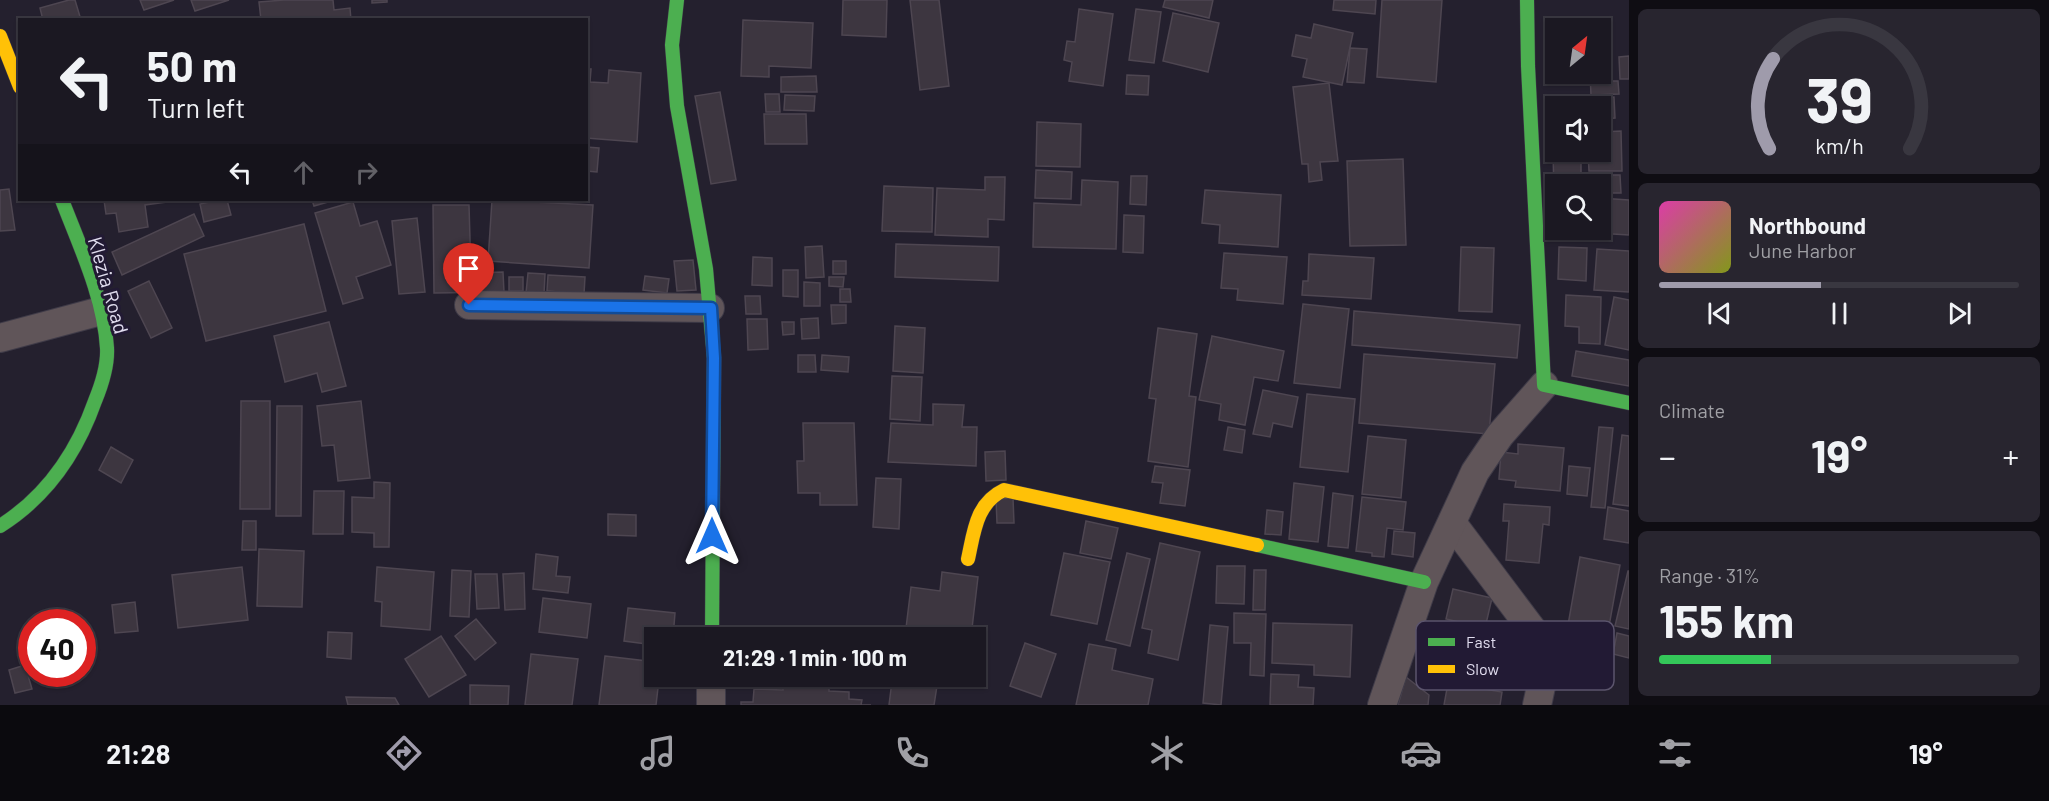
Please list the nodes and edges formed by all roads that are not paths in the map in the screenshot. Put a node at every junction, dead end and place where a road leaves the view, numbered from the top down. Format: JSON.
{"nodes":[{"id":1,"x":677,"y":0,"type":"edge"},
{"id":2,"x":1527,"y":0,"type":"edge"},
{"id":3,"x":0,"y":36,"type":"edge"},
{"id":4,"x":18,"y":82,"type":"edge"},
{"id":5,"x":62,"y":201,"type":"edge"},
{"id":6,"x":469,"y":305,"type":"dead end"},
{"id":7,"x":711,"y":308,"type":"junction"},
{"id":8,"x":101,"y":311,"type":"junction"},
{"id":9,"x":0,"y":338,"type":"edge"},
{"id":10,"x":1544,"y":385,"type":"junction"},
{"id":11,"x":1629,"y":403,"type":"edge"},
{"id":12,"x":1452,"y":524,"type":"junction"},
{"id":13,"x":0,"y":525,"type":"edge"},
{"id":14,"x":968,"y":559,"type":"dead end"},
{"id":15,"x":1424,"y":582,"type":"junction"},
{"id":16,"x":1526,"y":621,"type":"edge"},
{"id":17,"x":712,"y":627,"type":"edge"},
{"id":18,"x":711,"y":687,"type":"edge"},
{"id":19,"x":1540,"y":690,"type":"edge"},
{"id":20,"x":711,"y":705,"type":"edge"},
{"id":21,"x":1382,"y":705,"type":"edge"},
{"id":22,"x":1537,"y":705,"type":"edge"}],
"edges":[{"from":1,"to":7,"type":"street"},
{"from":2,"to":10,"type":"street"},
{"from":3,"to":4,"type":"street"},
{"from":5,"to":8,"type":"street","name":"Klezia Road"},
{"from":6,"to":7,"type":"street"},
{"from":7,"to":17,"type":"street"},
{"from":8,"to":9,"type":"street"},
{"from":8,"to":13,"type":"street","name":"Klezia Road"},
{"from":10,"to":11,"type":"street"},
{"from":10,"to":12,"type":"street"},
{"from":12,"to":15,"type":"street"},
{"from":12,"to":16,"type":"street"},
{"from":14,"to":15,"type":"street"},
{"from":15,"to":21,"type":"street"},
{"from":18,"to":20,"type":"street"},
{"from":19,"to":22,"type":"street"}]}
